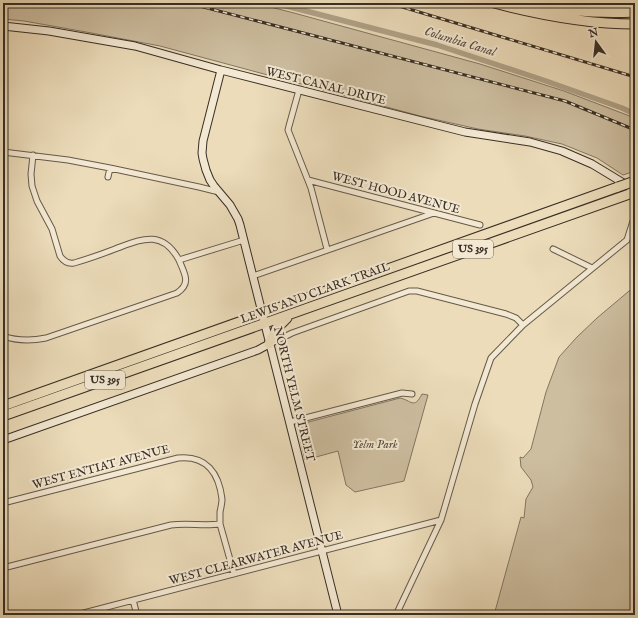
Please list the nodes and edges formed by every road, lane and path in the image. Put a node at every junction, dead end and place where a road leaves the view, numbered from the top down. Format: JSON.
{"nodes":[{"id":1,"x":494,"y":3,"type":"edge"},
{"id":2,"x":528,"y":3,"type":"edge"},
{"id":3,"x":514,"y":8,"type":"junction"},
{"id":4,"x":635,"y":12,"type":"edge"},
{"id":5,"x":635,"y":19,"type":"edge"},
{"id":6,"x":635,"y":24,"type":"edge"},
{"id":7,"x":3,"y":26,"type":"edge"},
{"id":8,"x":221,"y":70,"type":"junction"},
{"id":9,"x":299,"y":90,"type":"junction"},
{"id":10,"x":3,"y":152,"type":"edge"},
{"id":11,"x":33,"y":156,"type":"junction"},
{"id":12,"x":110,"y":168,"type":"junction"},
{"id":13,"x":108,"y":177,"type":"dead end"},
{"id":14,"x":308,"y":180,"type":"junction"},
{"id":15,"x":635,"y":181,"type":"edge"},
{"id":16,"x":219,"y":192,"type":"junction"},
{"id":17,"x":633,"y":192,"type":"edge"},
{"id":18,"x":434,"y":213,"type":"junction"},
{"id":19,"x":633,"y":221,"type":"dead end"},
{"id":20,"x":480,"y":225,"type":"dead end"},
{"id":21,"x":244,"y":240,"type":"junction"},
{"id":22,"x":327,"y":249,"type":"junction"},
{"id":23,"x":553,"y":249,"type":"dead end"},
{"id":24,"x":179,"y":260,"type":"junction"},
{"id":25,"x":592,"y":268,"type":"junction"},
{"id":26,"x":253,"y":276,"type":"junction"},
{"id":27,"x":295,"y":313,"type":"junction"},
{"id":28,"x":262,"y":314,"type":"junction"},
{"id":29,"x":265,"y":324,"type":"junction"},
{"id":30,"x":523,"y":325,"type":"junction"},
{"id":31,"x":3,"y":336,"type":"edge"},
{"id":32,"x":270,"y":344,"type":"junction"},
{"id":33,"x":412,"y":394,"type":"dead end"},
{"id":34,"x":3,"y":406,"type":"edge"},
{"id":35,"x":3,"y":416,"type":"edge"},
{"id":36,"x":290,"y":422,"type":"junction"},
{"id":37,"x":3,"y":440,"type":"edge"},
{"id":38,"x":3,"y":503,"type":"edge"},
{"id":39,"x":441,"y":520,"type":"junction"},
{"id":40,"x":220,"y":524,"type":"junction"},
{"id":41,"x":322,"y":551,"type":"junction"},
{"id":42,"x":3,"y":568,"type":"edge"},
{"id":43,"x":234,"y":574,"type":"junction"},
{"id":44,"x":133,"y":600,"type":"junction"},
{"id":45,"x":76,"y":615,"type":"edge"},
{"id":46,"x":137,"y":615,"type":"edge"},
{"id":47,"x":338,"y":615,"type":"edge"},
{"id":48,"x":396,"y":615,"type":"edge"}],
"edges":[{"from":1,"to":3,"type":"highway"},
{"from":2,"to":4,"type":"highway"},
{"from":3,"to":5,"type":"highway"},
{"from":3,"to":6,"type":"highway"},
{"from":7,"to":8,"type":"street","name":"WEST CANAL DRIVE"},
{"from":8,"to":9,"type":"street","name":"WEST CANAL DRIVE"},
{"from":8,"to":16,"type":"street","name":"NORTH YELM STREET"},
{"from":9,"to":14,"type":"street"},
{"from":9,"to":17,"type":"street","name":"WEST CANAL DRIVE"},
{"from":10,"to":11,"type":"street"},
{"from":11,"to":12,"type":"street"},
{"from":11,"to":24,"type":"street"},
{"from":12,"to":13,"type":"street"},
{"from":12,"to":16,"type":"street"},
{"from":14,"to":18,"type":"street","name":"WEST HOOD AVENUE"},
{"from":14,"to":22,"type":"street"},
{"from":15,"to":28,"type":"highway","name":"LEWIS AND CLARK TRAIL","number":"US 395","bridge":true},
{"from":16,"to":21,"type":"street","name":"NORTH YELM STREET"},
{"from":17,"to":27,"type":"highway","name":"LEWIS AND CLARK TRAIL","number":"US 395"},
{"from":18,"to":20,"type":"street","name":"WEST HOOD AVENUE"},
{"from":18,"to":22,"type":"street"},
{"from":19,"to":25,"type":"street"},
{"from":21,"to":24,"type":"street"},
{"from":21,"to":26,"type":"street","name":"NORTH YELM STREET"},
{"from":22,"to":26,"type":"street"},
{"from":23,"to":25,"type":"street"},
{"from":24,"to":31,"type":"street"},
{"from":25,"to":30,"type":"street"},
{"from":26,"to":28,"type":"street","name":"NORTH YELM STREET"},
{"from":27,"to":29,"type":"highway","name":"LEWIS AND CLARK TRAIL","number":"US 395"},
{"from":27,"to":32,"type":"highway"},
{"from":28,"to":29,"type":"street","name":"NORTH YELM STREET"},
{"from":28,"to":34,"type":"highway","name":"LEWIS AND CLARK TRAIL","number":"US 395"},
{"from":29,"to":32,"type":"street","name":"NORTH YELM STREET"},
{"from":29,"to":35,"type":"highway","name":"LEWIS AND CLARK TRAIL","number":"US 395"},
{"from":30,"to":32,"type":"street"},
{"from":30,"to":39,"type":"street"},
{"from":32,"to":36,"type":"street","name":"NORTH YELM STREET"},
{"from":32,"to":37,"type":"street"},
{"from":33,"to":36,"type":"street"},
{"from":36,"to":41,"type":"street","name":"NORTH YELM STREET"},
{"from":38,"to":40,"type":"street","name":"WEST ENTIAT AVENUE"},
{"from":39,"to":41,"type":"street","name":"WEST CLEARWATER AVENUE"},
{"from":39,"to":48,"type":"street"},
{"from":40,"to":42,"type":"street"},
{"from":40,"to":43,"type":"street"},
{"from":41,"to":43,"type":"street","name":"WEST CLEARWATER AVENUE"},
{"from":41,"to":47,"type":"street","name":"NORTH YELM STREET"},
{"from":43,"to":44,"type":"street","name":"WEST CLEARWATER AVENUE"},
{"from":44,"to":45,"type":"street","name":"WEST CLEARWATER AVENUE"},
{"from":44,"to":46,"type":"street"}]}
